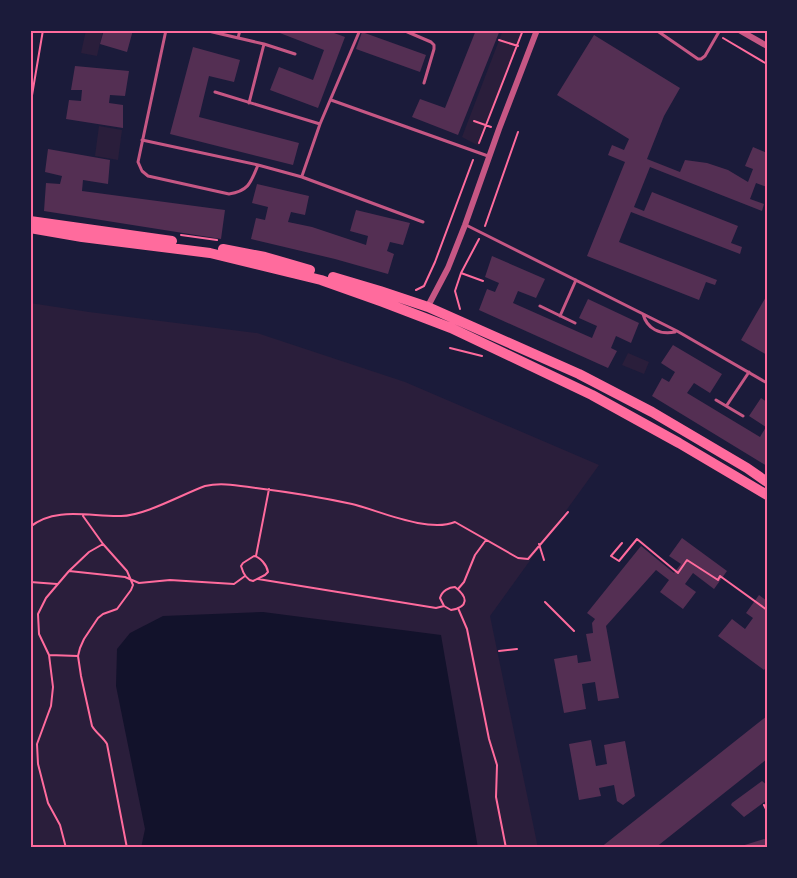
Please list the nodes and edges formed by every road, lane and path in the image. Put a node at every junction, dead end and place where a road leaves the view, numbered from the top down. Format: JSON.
{"nodes":[{"id":1,"x":43,"y":30,"type":"edge"},
{"id":2,"x":166,"y":30,"type":"edge"},
{"id":3,"x":204,"y":30,"type":"edge"},
{"id":4,"x":240,"y":30,"type":"edge"},
{"id":5,"x":360,"y":30,"type":"edge"},
{"id":6,"x":403,"y":30,"type":"edge"},
{"id":7,"x":537,"y":30,"type":"edge"},
{"id":8,"x":656,"y":30,"type":"edge"},
{"id":9,"x":739,"y":30,"type":"edge"},
{"id":10,"x":414,"y":32,"type":"edge"},
{"id":11,"x":718,"y":32,"type":"edge"},
{"id":12,"x":238,"y":38,"type":"junction"},
{"id":13,"x":499,"y":40,"type":"dead end"},
{"id":14,"x":264,"y":44,"type":"junction"},
{"id":15,"x":518,"y":46,"type":"dead end"},
{"id":16,"x":767,"y":46,"type":"edge"},
{"id":17,"x":295,"y":54,"type":"dead end"},
{"id":18,"x":767,"y":64,"type":"edge"},
{"id":19,"x":424,"y":83,"type":"dead end"},
{"id":20,"x":215,"y":92,"type":"dead end"},
{"id":21,"x":331,"y":100,"type":"junction"},
{"id":22,"x":249,"y":103,"type":"junction"},
{"id":23,"x":30,"y":107,"type":"edge"},
{"id":24,"x":474,"y":122,"type":"dead end"},
{"id":25,"x":320,"y":124,"type":"junction"},
{"id":26,"x":499,"y":129,"type":"junction"},
{"id":27,"x":518,"y":132,"type":"dead end"},
{"id":28,"x":142,"y":140,"type":"junction"},
{"id":29,"x":489,"y":157,"type":"junction"},
{"id":30,"x":258,"y":165,"type":"junction"},
{"id":31,"x":302,"y":177,"type":"junction"},
{"id":32,"x":30,"y":221,"type":"edge"},
{"id":33,"x":423,"y":222,"type":"dead end"},
{"id":34,"x":465,"y":225,"type":"junction"},
{"id":35,"x":30,"y":228,"type":"edge"},
{"id":36,"x":482,"y":234,"type":"junction"},
{"id":37,"x":461,"y":273,"type":"junction"},
{"id":38,"x":576,"y":280,"type":"junction"},
{"id":39,"x":483,"y":281,"type":"dead end"},
{"id":40,"x":540,"y":306,"type":"dead end"},
{"id":41,"x":460,"y":309,"type":"dead end"},
{"id":42,"x":425,"y":312,"type":"junction"},
{"id":43,"x":642,"y":314,"type":"junction"},
{"id":44,"x":560,"y":316,"type":"junction"},
{"id":45,"x":575,"y":323,"type":"dead end"},
{"id":46,"x":676,"y":331,"type":"junction"},
{"id":47,"x":748,"y":372,"type":"junction"},
{"id":48,"x":767,"y":383,"type":"edge"},
{"id":49,"x":716,"y":400,"type":"dead end"},
{"id":50,"x":727,"y":405,"type":"junction"},
{"id":51,"x":743,"y":416,"type":"dead end"},
{"id":52,"x":767,"y":482,"type":"edge"},
{"id":53,"x":268,"y":489,"type":"junction"},
{"id":54,"x":767,"y":495,"type":"edge"},
{"id":55,"x":568,"y":512,"type":"dead end"},
{"id":56,"x":82,"y":515,"type":"junction"},
{"id":57,"x":30,"y":527,"type":"edge"},
{"id":58,"x":487,"y":540,"type":"junction"},
{"id":59,"x":622,"y":543,"type":"dead end"},
{"id":60,"x":103,"y":544,"type":"junction"},
{"id":61,"x":539,"y":544,"type":"junction"},
{"id":62,"x":256,"y":556,"type":"junction"},
{"id":63,"x":544,"y":560,"type":"dead end"},
{"id":64,"x":69,"y":571,"type":"junction"},
{"id":65,"x":245,"y":576,"type":"junction"},
{"id":66,"x":258,"y":579,"type":"junction"},
{"id":67,"x":132,"y":581,"type":"junction"},
{"id":68,"x":30,"y":582,"type":"edge"},
{"id":69,"x":57,"y":584,"type":"junction"},
{"id":70,"x":458,"y":589,"type":"junction"},
{"id":71,"x":545,"y":602,"type":"dead end"},
{"id":72,"x":444,"y":606,"type":"junction"},
{"id":73,"x":458,"y":608,"type":"junction"},
{"id":74,"x":767,"y":610,"type":"edge"},
{"id":75,"x":574,"y":631,"type":"dead end"},
{"id":76,"x":517,"y":649,"type":"dead end"},
{"id":77,"x":499,"y":651,"type":"dead end"},
{"id":78,"x":49,"y":655,"type":"junction"},
{"id":79,"x":78,"y":656,"type":"junction"},
{"id":80,"x":764,"y":805,"type":"dead end"},
{"id":81,"x":767,"y":811,"type":"edge"},
{"id":82,"x":66,"y":848,"type":"edge"},
{"id":83,"x":127,"y":848,"type":"edge"},
{"id":84,"x":506,"y":848,"type":"edge"}],
"edges":[{"from":1,"to":23,"type":"path"},
{"from":2,"to":28,"type":"lane"},
{"from":3,"to":12,"type":"lane"},
{"from":4,"to":12,"type":"lane"},
{"from":5,"to":21,"type":"lane"},
{"from":6,"to":10,"type":"lane"},
{"from":7,"to":26,"type":"street"},
{"from":8,"to":11,"type":"lane"},
{"from":9,"to":16,"type":"street"},
{"from":10,"to":19,"type":"lane"},
{"from":11,"to":18,"type":"path"},
{"from":12,"to":14,"type":"lane"},
{"from":13,"to":15,"type":"path"},
{"from":14,"to":17,"type":"lane"},
{"from":14,"to":22,"type":"lane"},
{"from":20,"to":22,"type":"lane"},
{"from":21,"to":25,"type":"lane"},
{"from":21,"to":29,"type":"lane"},
{"from":22,"to":25,"type":"lane"},
{"from":24,"to":26,"type":"path"},
{"from":25,"to":31,"type":"lane"},
{"from":26,"to":29,"type":"street"},
{"from":27,"to":36,"type":"path"},
{"from":28,"to":30,"type":"lane"},
{"from":28,"to":30,"type":"lane"},
{"from":29,"to":34,"type":"street"},
{"from":30,"to":31,"type":"lane"},
{"from":31,"to":33,"type":"lane"},
{"from":32,"to":42,"type":"main road"},
{"from":34,"to":36,"type":"lane"},
{"from":34,"to":42,"type":"street"},
{"from":35,"to":42,"type":"main road"},
{"from":36,"to":37,"type":"path"},
{"from":36,"to":38,"type":"lane"},
{"from":37,"to":39,"type":"path"},
{"from":37,"to":41,"type":"path"},
{"from":38,"to":43,"type":"lane"},
{"from":38,"to":44,"type":"lane"},
{"from":40,"to":44,"type":"lane"},
{"from":42,"to":52,"type":"main road"},
{"from":42,"to":54,"type":"main road"},
{"from":43,"to":46,"type":"lane"},
{"from":43,"to":46,"type":"lane"},
{"from":44,"to":45,"type":"lane"},
{"from":46,"to":47,"type":"lane"},
{"from":47,"to":48,"type":"lane"},
{"from":47,"to":50,"type":"lane"},
{"from":49,"to":50,"type":"lane"},
{"from":50,"to":51,"type":"lane"},
{"from":53,"to":56,"type":"path"},
{"from":53,"to":58,"type":"path"},
{"from":53,"to":62,"type":"path"},
{"from":55,"to":61,"type":"path"},
{"from":56,"to":57,"type":"path"},
{"from":56,"to":60,"type":"path"},
{"from":58,"to":61,"type":"path"},
{"from":58,"to":70,"type":"path"},
{"from":59,"to":74,"type":"path"},
{"from":60,"to":64,"type":"path"},
{"from":60,"to":67,"type":"path"},
{"from":61,"to":63,"type":"path"},
{"from":62,"to":65,"type":"path"},
{"from":62,"to":66,"type":"path"},
{"from":64,"to":67,"type":"path"},
{"from":64,"to":69,"type":"path"},
{"from":65,"to":66,"type":"path"},
{"from":65,"to":67,"type":"path"},
{"from":66,"to":72,"type":"path"},
{"from":67,"to":79,"type":"path"},
{"from":68,"to":69,"type":"path"},
{"from":69,"to":78,"type":"path"},
{"from":70,"to":72,"type":"path"},
{"from":70,"to":73,"type":"path"},
{"from":71,"to":75,"type":"path"},
{"from":72,"to":73,"type":"path"},
{"from":73,"to":84,"type":"path"},
{"from":76,"to":77,"type":"path"},
{"from":78,"to":79,"type":"path"},
{"from":78,"to":82,"type":"path"},
{"from":79,"to":83,"type":"path"},
{"from":80,"to":81,"type":"path"}]}
